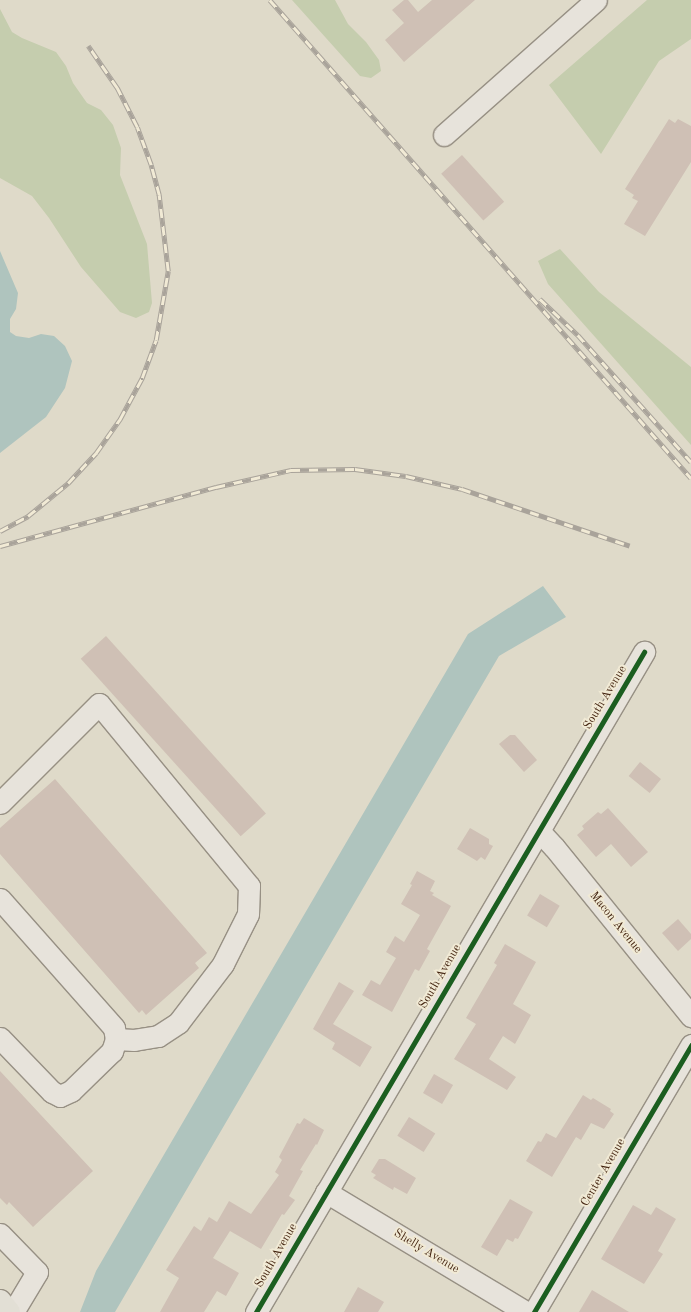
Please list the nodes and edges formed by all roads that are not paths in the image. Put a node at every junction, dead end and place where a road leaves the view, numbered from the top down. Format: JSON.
{"nodes":[{"id":1,"x":596,"y":0,"type":"edge"},
{"id":2,"x":444,"y":135,"type":"dead end"},
{"id":3,"x":644,"y":652,"type":"dead end"},
{"id":4,"x":0,"y":803,"type":"edge"},
{"id":5,"x":539,"y":831,"type":"junction"},
{"id":6,"x":0,"y":899,"type":"edge"},
{"id":7,"x":691,"y":1016,"type":"edge"},
{"id":8,"x":0,"y":1038,"type":"edge"},
{"id":9,"x":116,"y":1039,"type":"junction"},
{"id":10,"x":691,"y":1045,"type":"edge"},
{"id":11,"x":326,"y":1192,"type":"junction"},
{"id":12,"x":0,"y":1234,"type":"edge"},
{"id":13,"x":0,"y":1301,"type":"edge"},
{"id":14,"x":9,"y":1312,"type":"edge"},
{"id":15,"x":13,"y":1312,"type":"edge"},
{"id":16,"x":256,"y":1312,"type":"edge"},
{"id":17,"x":526,"y":1312,"type":"edge"},
{"id":18,"x":534,"y":1312,"type":"edge"}],
"edges":[{"from":1,"to":2,"type":"street"},
{"from":3,"to":5,"type":"street","name":"South Avenue"},
{"from":4,"to":9,"type":"street"},
{"from":5,"to":7,"type":"street","name":"Macon Avenue"},
{"from":5,"to":11,"type":"street","name":"South Avenue"},
{"from":6,"to":9,"type":"street"},
{"from":8,"to":9,"type":"street"},
{"from":10,"to":18,"type":"street","name":"Center Avenue"},
{"from":11,"to":16,"type":"street","name":"South Avenue"},
{"from":11,"to":17,"type":"street","name":"Shelly Avenue"},
{"from":12,"to":15,"type":"street"},
{"from":13,"to":14,"type":"main road"}]}
